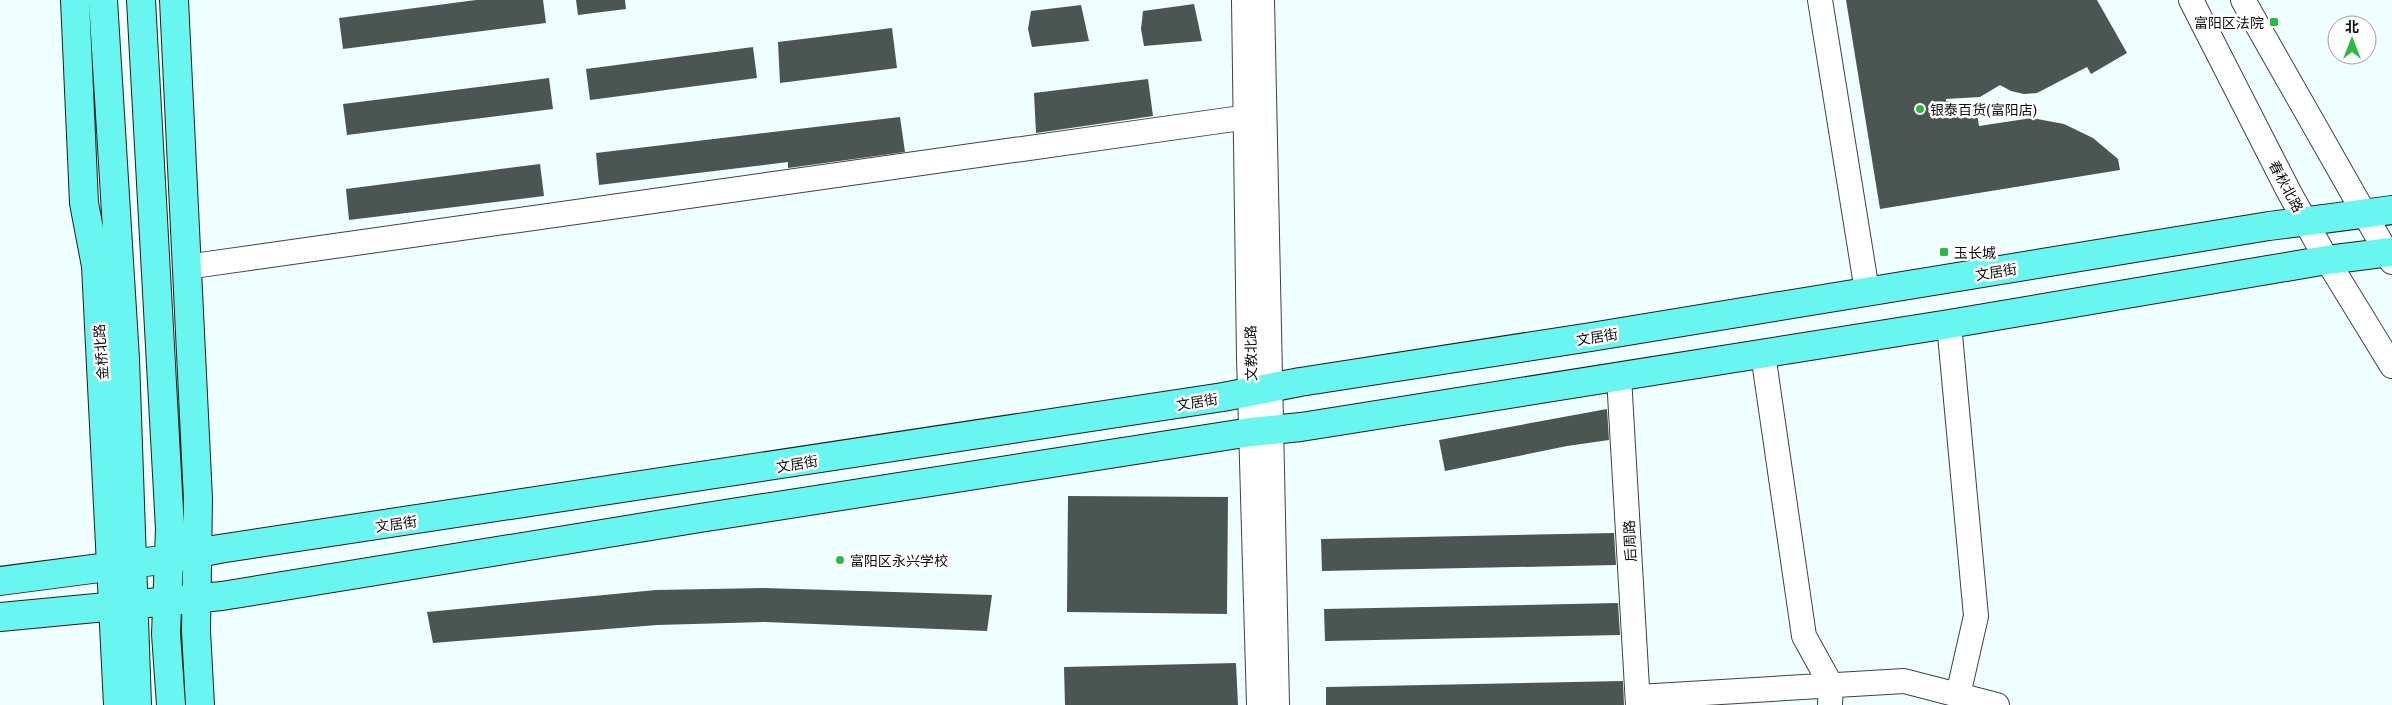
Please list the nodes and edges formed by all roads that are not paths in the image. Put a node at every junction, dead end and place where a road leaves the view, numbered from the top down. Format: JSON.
{"nodes":[{"id":1,"x":75,"y":0,"type":"edge"},
{"id":2,"x":141,"y":0,"type":"edge"},
{"id":3,"x":174,"y":0,"type":"edge"},
{"id":4,"x":1244,"y":0,"type":"edge"},
{"id":5,"x":1262,"y":0,"type":"edge"},
{"id":6,"x":1820,"y":0,"type":"edge"},
{"id":7,"x":2191,"y":0,"type":"edge"},
{"id":8,"x":2243,"y":0,"type":"edge"},
{"id":9,"x":104,"y":10,"type":"edge"},
{"id":10,"x":80,"y":98,"type":"junction"},
{"id":11,"x":1248,"y":117,"type":"junction"},
{"id":12,"x":2392,"y":210,"type":"edge"},
{"id":13,"x":2363,"y":214,"type":"junction"},
{"id":14,"x":2306,"y":221,"type":"junction"},
{"id":15,"x":2188,"y":240,"type":"junction"},
{"id":16,"x":2390,"y":256,"type":"edge"},
{"id":17,"x":2327,"y":260,"type":"junction"},
{"id":18,"x":186,"y":267,"type":"junction"},
{"id":19,"x":2199,"y":282,"type":"junction"},
{"id":20,"x":1867,"y":291,"type":"junction"},
{"id":21,"x":1949,"y":324,"type":"junction"},
{"id":22,"x":1763,"y":354,"type":"junction"},
{"id":23,"x":2392,"y":366,"type":"edge"},
{"id":24,"x":1619,"y":377,"type":"junction"},
{"id":25,"x":1260,"y":391,"type":"junction"},
{"id":26,"x":1261,"y":431,"type":"junction"},
{"id":27,"x":197,"y":553,"type":"junction"},
{"id":28,"x":169,"y":558,"type":"junction"},
{"id":29,"x":122,"y":564,"type":"junction"},
{"id":30,"x":0,"y":581,"type":"edge"},
{"id":31,"x":197,"y":598,"type":"junction"},
{"id":32,"x":167,"y":602,"type":"junction"},
{"id":33,"x":123,"y":606,"type":"junction"},
{"id":34,"x":0,"y":617,"type":"edge"},
{"id":35,"x":1830,"y":695,"type":"edge"},
{"id":36,"x":1958,"y":695,"type":"junction"},
{"id":37,"x":1638,"y":701,"type":"edge"},
{"id":38,"x":118,"y":705,"type":"edge"},
{"id":39,"x":137,"y":705,"type":"edge"},
{"id":40,"x":171,"y":705,"type":"edge"},
{"id":41,"x":200,"y":705,"type":"edge"},
{"id":42,"x":1259,"y":705,"type":"edge"},
{"id":43,"x":1277,"y":705,"type":"edge"},
{"id":44,"x":1997,"y":705,"type":"edge"}],
"edges":[{"from":1,"to":10,"type":"main road","name":"金桥北路"},
{"from":2,"to":28,"type":"main road"},
{"from":3,"to":18,"type":"main road"},
{"from":4,"to":11,"type":"street","name":"文教北路"},
{"from":5,"to":25,"type":"street","name":"文教北路"},
{"from":6,"to":20,"type":"street"},
{"from":7,"to":14,"type":"street","name":"春秋北路"},
{"from":8,"to":13,"type":"street"},
{"from":9,"to":10,"type":"main road"},
{"from":9,"to":29,"type":"main road","name":"金桥北路"},
{"from":10,"to":29,"type":"main road","name":"金桥北路"},
{"from":11,"to":18,"type":"street"},
{"from":11,"to":25,"type":"street","name":"文教北路"},
{"from":12,"to":13,"type":"main road","name":"文居街"},
{"from":13,"to":14,"type":"main road","name":"文居街"},
{"from":13,"to":16,"type":"street"},
{"from":14,"to":15,"type":"main road","name":"文居街"},
{"from":14,"to":17,"type":"street","name":"春秋北路"},
{"from":15,"to":19,"type":"main road"},
{"from":15,"to":20,"type":"main road","name":"文居街"},
{"from":16,"to":17,"type":"main road"},
{"from":17,"to":19,"type":"main road"},
{"from":17,"to":23,"type":"street","name":"春秋北路"},
{"from":18,"to":27,"type":"main road"},
{"from":19,"to":21,"type":"main road"},
{"from":20,"to":25,"type":"main road","name":"文居街"},
{"from":21,"to":22,"type":"main road"},
{"from":21,"to":36,"type":"street"},
{"from":22,"to":24,"type":"main road"},
{"from":22,"to":35,"type":"street"},
{"from":24,"to":26,"type":"main road"},
{"from":24,"to":37,"type":"street","name":"后周路"},
{"from":25,"to":26,"type":"street","name":"文教北路"},
{"from":25,"to":27,"type":"main road","name":"文居街"},
{"from":26,"to":31,"type":"main road"},
{"from":26,"to":42,"type":"street","name":"文教北路"},
{"from":26,"to":43,"type":"street","name":"文教北路"},
{"from":27,"to":28,"type":"main road","name":"文居街"},
{"from":27,"to":31,"type":"main road"},
{"from":28,"to":29,"type":"main road","name":"文居街"},
{"from":28,"to":32,"type":"main road"},
{"from":29,"to":30,"type":"main road","name":"文居街"},
{"from":29,"to":33,"type":"main road","name":"金桥北路"},
{"from":31,"to":32,"type":"main road"},
{"from":31,"to":41,"type":"main road"},
{"from":32,"to":33,"type":"main road"},
{"from":32,"to":40,"type":"main road"},
{"from":33,"to":34,"type":"main road"},
{"from":33,"to":38,"type":"main road","name":"金桥北路"},
{"from":33,"to":39,"type":"main road","name":"金桥北路"},
{"from":35,"to":36,"type":"street"},
{"from":35,"to":37,"type":"street"},
{"from":36,"to":44,"type":"street"}]}
